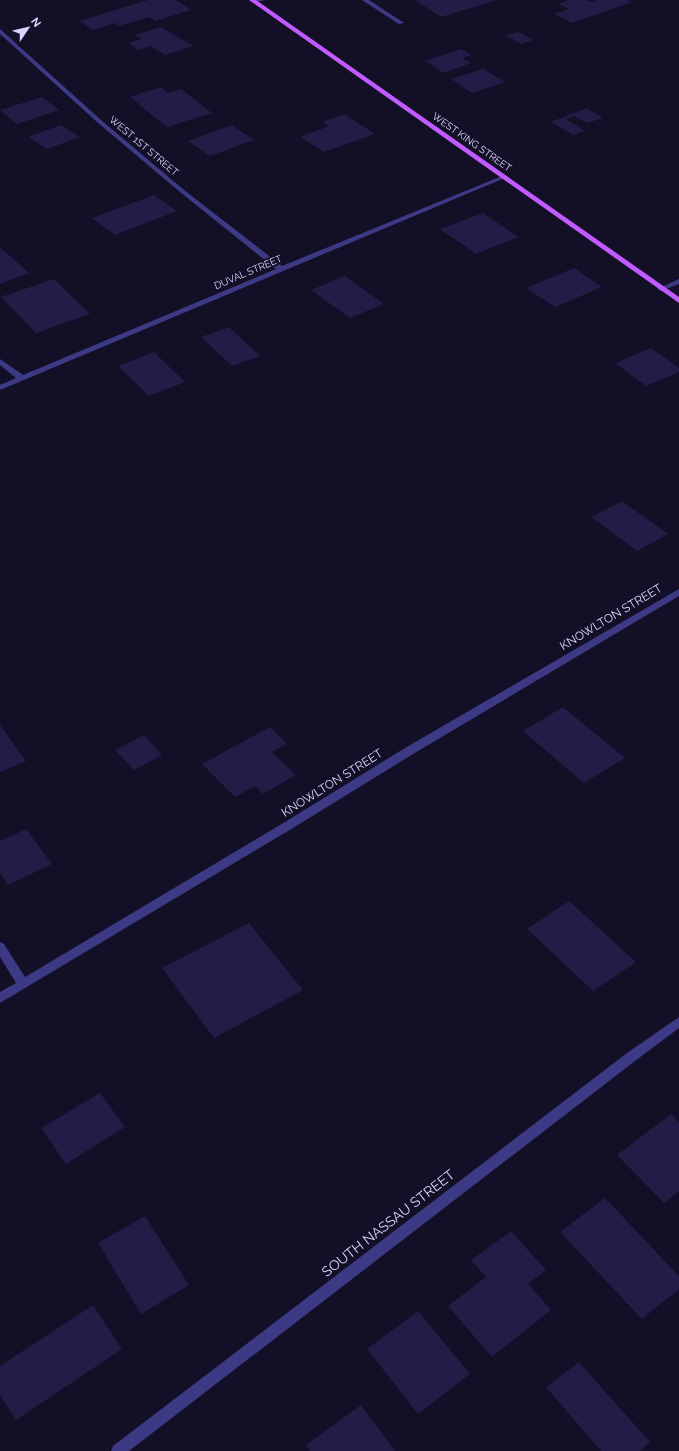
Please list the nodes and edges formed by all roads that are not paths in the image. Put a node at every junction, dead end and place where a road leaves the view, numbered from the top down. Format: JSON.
{"nodes":[{"id":1,"x":365,"y":0,"type":"edge"},
{"id":2,"x":256,"y":1,"type":"edge"},
{"id":3,"x":401,"y":23,"type":"dead end"},
{"id":4,"x":0,"y":31,"type":"edge"},
{"id":5,"x":504,"y":177,"type":"junction"},
{"id":6,"x":281,"y":269,"type":"junction"},
{"id":7,"x":679,"y":281,"type":"edge"},
{"id":8,"x":661,"y":289,"type":"junction"},
{"id":9,"x":679,"y":302,"type":"edge"},
{"id":10,"x":0,"y":361,"type":"edge"},
{"id":11,"x":22,"y":379,"type":"junction"},
{"id":12,"x":0,"y":388,"type":"edge"},
{"id":13,"x":679,"y":592,"type":"edge"},
{"id":14,"x":0,"y":947,"type":"edge"},
{"id":15,"x":23,"y":984,"type":"junction"},
{"id":16,"x":0,"y":998,"type":"edge"},
{"id":17,"x":679,"y":1022,"type":"edge"},
{"id":18,"x":118,"y":1451,"type":"edge"}],
"edges":[{"from":1,"to":3,"type":"street"},
{"from":2,"to":5,"type":"main road","name":"WEST KING STREET"},
{"from":4,"to":6,"type":"street","name":"WEST 1ST STREET"},
{"from":5,"to":6,"type":"street","name":"DUVAL STREET"},
{"from":5,"to":8,"type":"main road","name":"WEST KING STREET"},
{"from":6,"to":11,"type":"street","name":"DUVAL STREET"},
{"from":7,"to":8,"type":"street"},
{"from":8,"to":9,"type":"main road","name":"WEST KING STREET"},
{"from":10,"to":11,"type":"street"},
{"from":11,"to":12,"type":"street","name":"DUVAL STREET"},
{"from":13,"to":15,"type":"street","name":"KNOWLTON STREET"},
{"from":14,"to":15,"type":"street"},
{"from":15,"to":16,"type":"street","name":"KNOWLTON STREET"},
{"from":17,"to":18,"type":"street","name":"SOUTH NASSAU STREET"}]}
